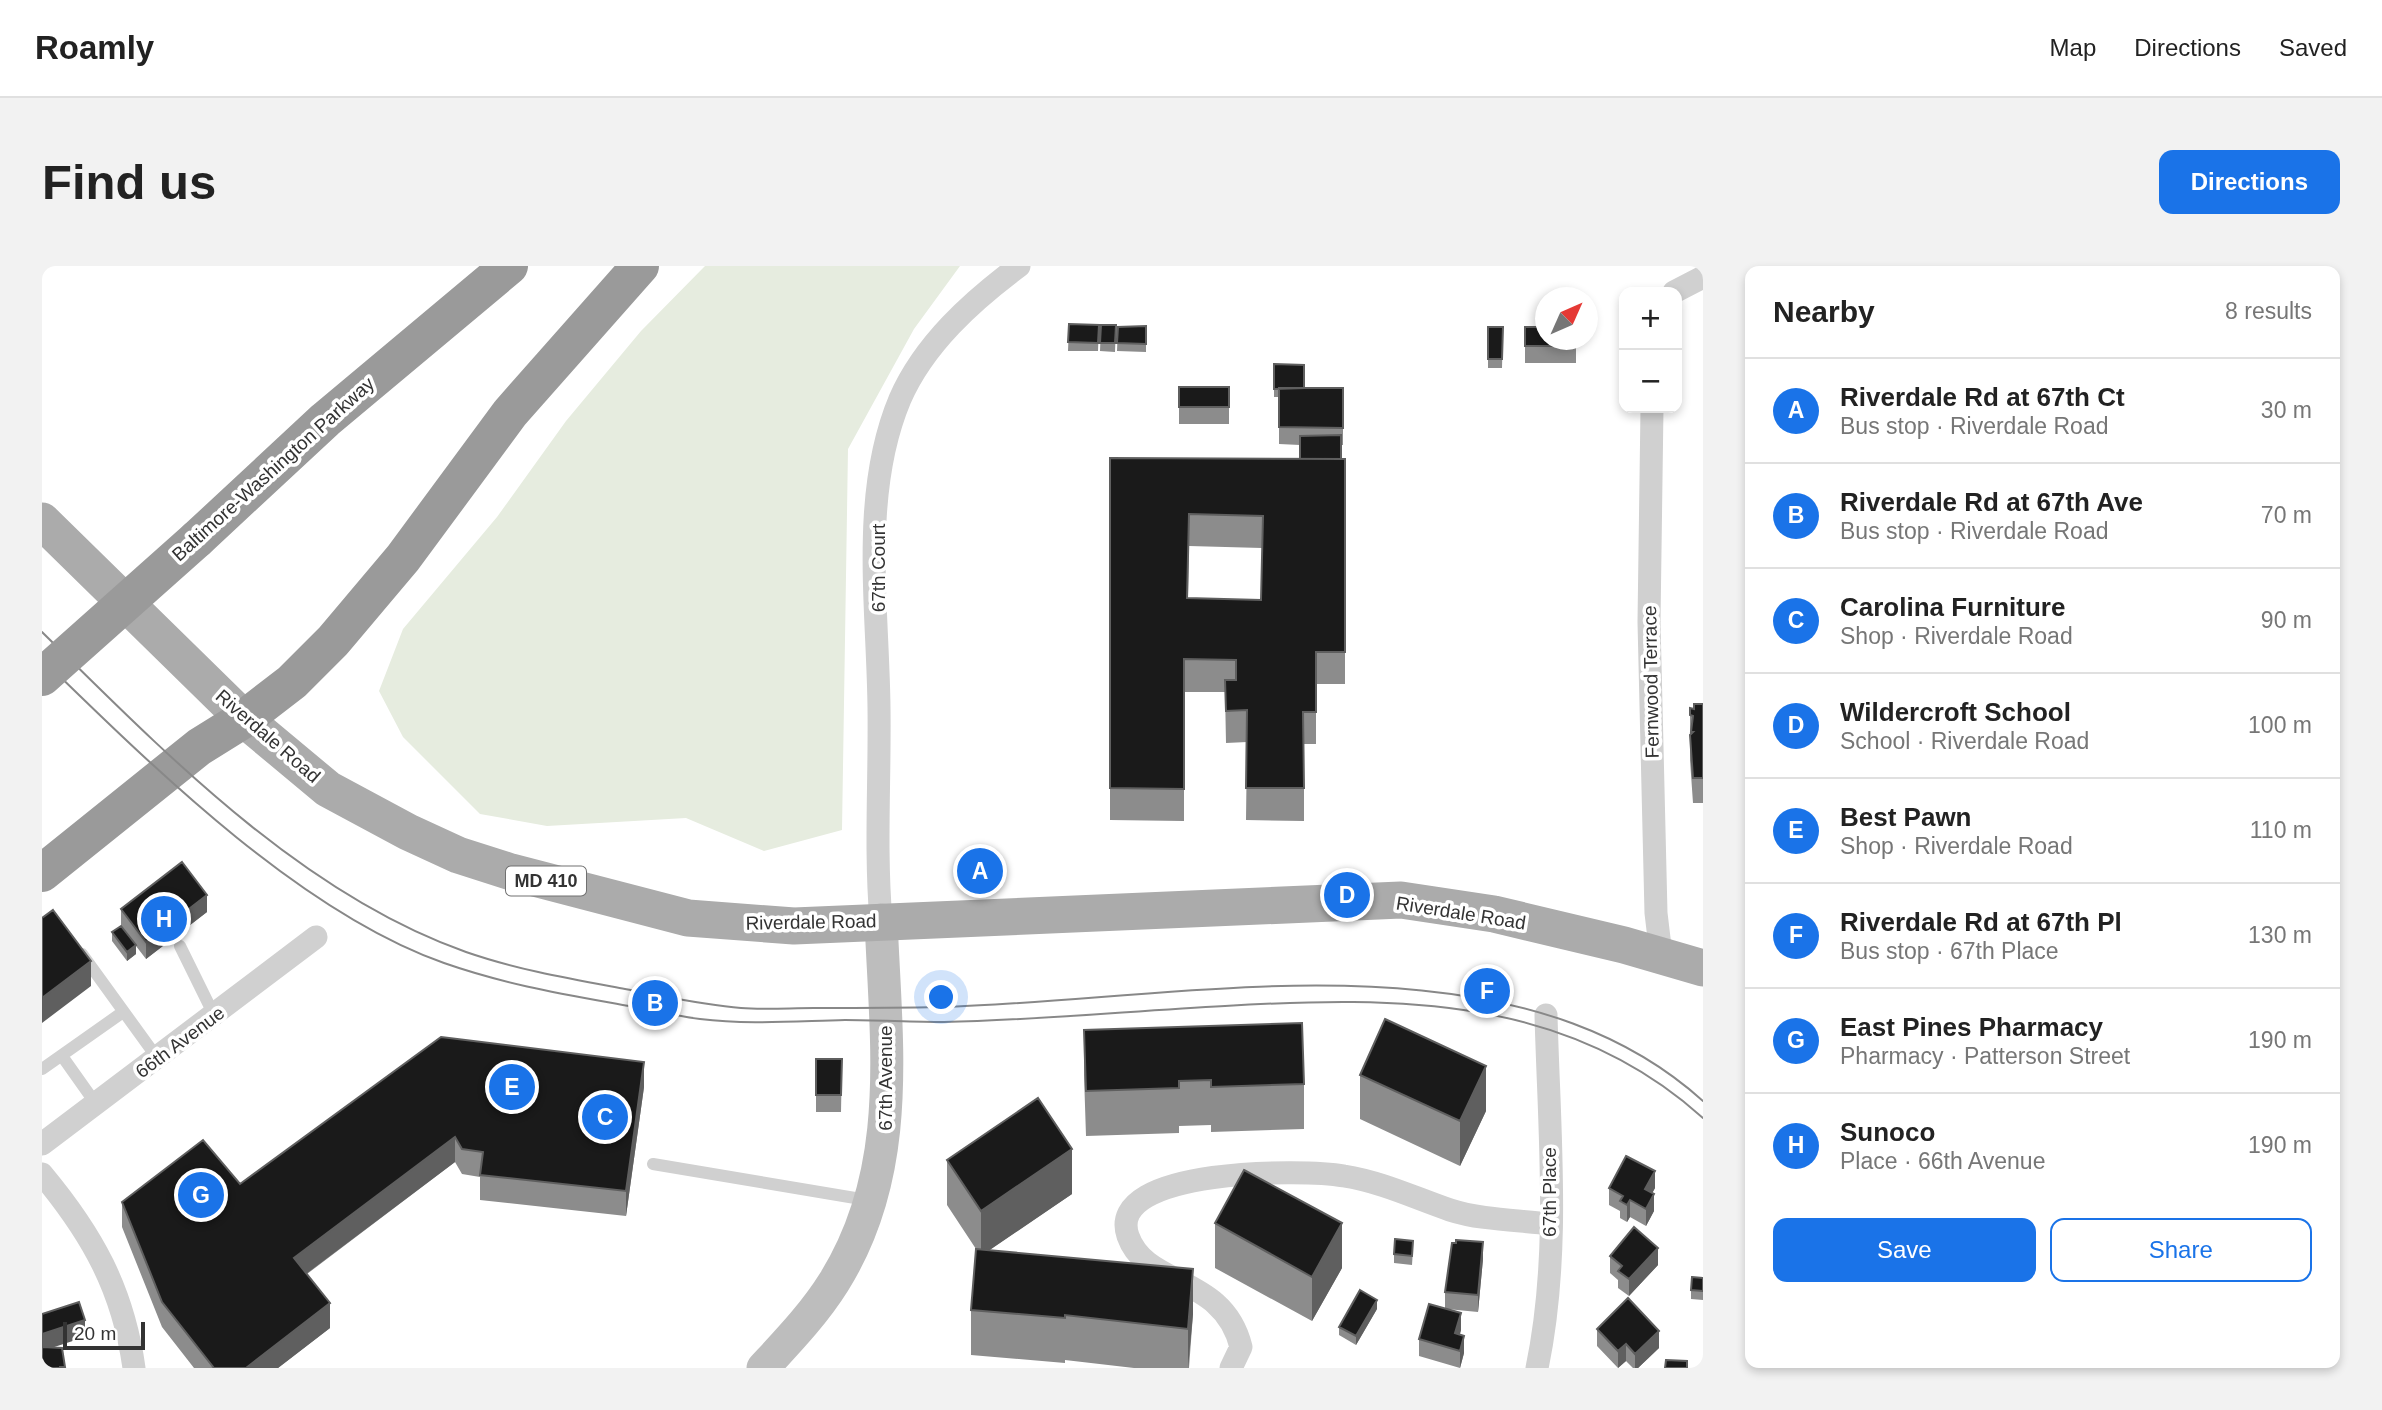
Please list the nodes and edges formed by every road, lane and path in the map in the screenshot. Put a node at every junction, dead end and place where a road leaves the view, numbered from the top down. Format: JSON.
{"nodes":[{"id":1,"x":509,"y":266,"type":"edge"},
{"id":2,"x":640,"y":266,"type":"edge"},
{"id":3,"x":1019,"y":266,"type":"edge"},
{"id":4,"x":1703,"y":277,"type":"edge"},
{"id":5,"x":1682,"y":288,"type":"edge"},
{"id":6,"x":1653,"y":413,"type":"edge"},
{"id":7,"x":42,"y":521,"type":"edge"},
{"id":8,"x":42,"y":677,"type":"edge"},
{"id":9,"x":244,"y":719,"type":"junction"},
{"id":10,"x":42,"y":873,"type":"edge"},
{"id":11,"x":881,"y":920,"type":"junction"},
{"id":12,"x":316,"y":937,"type":"dead end"},
{"id":13,"x":76,"y":947,"type":"edge"},
{"id":14,"x":180,"y":947,"type":"dead end"},
{"id":15,"x":1661,"y":955,"type":"junction"},
{"id":16,"x":1703,"y":968,"type":"edge"},
{"id":17,"x":123,"y":1012,"type":"junction"},
{"id":18,"x":214,"y":1016,"type":"junction"},
{"id":19,"x":1546,"y":1016,"type":"dead end"},
{"id":20,"x":62,"y":1056,"type":"junction"},
{"id":21,"x":158,"y":1059,"type":"junction"},
{"id":22,"x":42,"y":1069,"type":"edge"},
{"id":23,"x":96,"y":1104,"type":"junction"},
{"id":24,"x":42,"y":1144,"type":"edge"},
{"id":25,"x":653,"y":1164,"type":"dead end"},
{"id":26,"x":42,"y":1174,"type":"edge"},
{"id":27,"x":870,"y":1200,"type":"junction"},
{"id":28,"x":1550,"y":1224,"type":"junction"},
{"id":29,"x":134,"y":1368,"type":"edge"},
{"id":30,"x":763,"y":1368,"type":"edge"},
{"id":31,"x":1231,"y":1368,"type":"edge"},
{"id":32,"x":1537,"y":1368,"type":"edge"}],
"edges":[{"from":1,"to":8,"type":"highway","name":"Baltimore-Washington Parkway","bridge":true},
{"from":2,"to":9,"type":"highway"},
{"from":3,"to":11,"type":"street","name":"67th Court"},
{"from":4,"to":5,"type":"street"},
{"from":6,"to":15,"type":"street","name":"Fernwood Terrace"},
{"from":7,"to":9,"type":"main road","name":"Riverdale Road","number":"MD 410"},
{"from":9,"to":10,"type":"highway"},
{"from":9,"to":11,"type":"main road","name":"Riverdale Road","number":"MD 410"},
{"from":11,"to":15,"type":"main road","name":"Riverdale Road","number":"MD 410"},
{"from":11,"to":27,"type":"street","name":"67th Avenue"},
{"from":12,"to":18,"type":"street","name":"66th Avenue"},
{"from":13,"to":17,"type":"lane"},
{"from":14,"to":18,"type":"lane"},
{"from":15,"to":16,"type":"main road","name":"Riverdale Road","number":"MD 410"},
{"from":17,"to":20,"type":"lane"},
{"from":17,"to":21,"type":"lane"},
{"from":18,"to":21,"type":"street","name":"66th Avenue"},
{"from":19,"to":28,"type":"street","name":"67th Place"},
{"from":20,"to":22,"type":"lane"},
{"from":20,"to":23,"type":"lane"},
{"from":21,"to":23,"type":"street","name":"66th Avenue"},
{"from":23,"to":24,"type":"street","name":"66th Avenue"},
{"from":25,"to":27,"type":"lane"},
{"from":26,"to":29,"type":"street"},
{"from":27,"to":30,"type":"street","name":"67th Avenue"},
{"from":28,"to":31,"type":"street"},
{"from":28,"to":32,"type":"street","name":"67th Place"}]}
